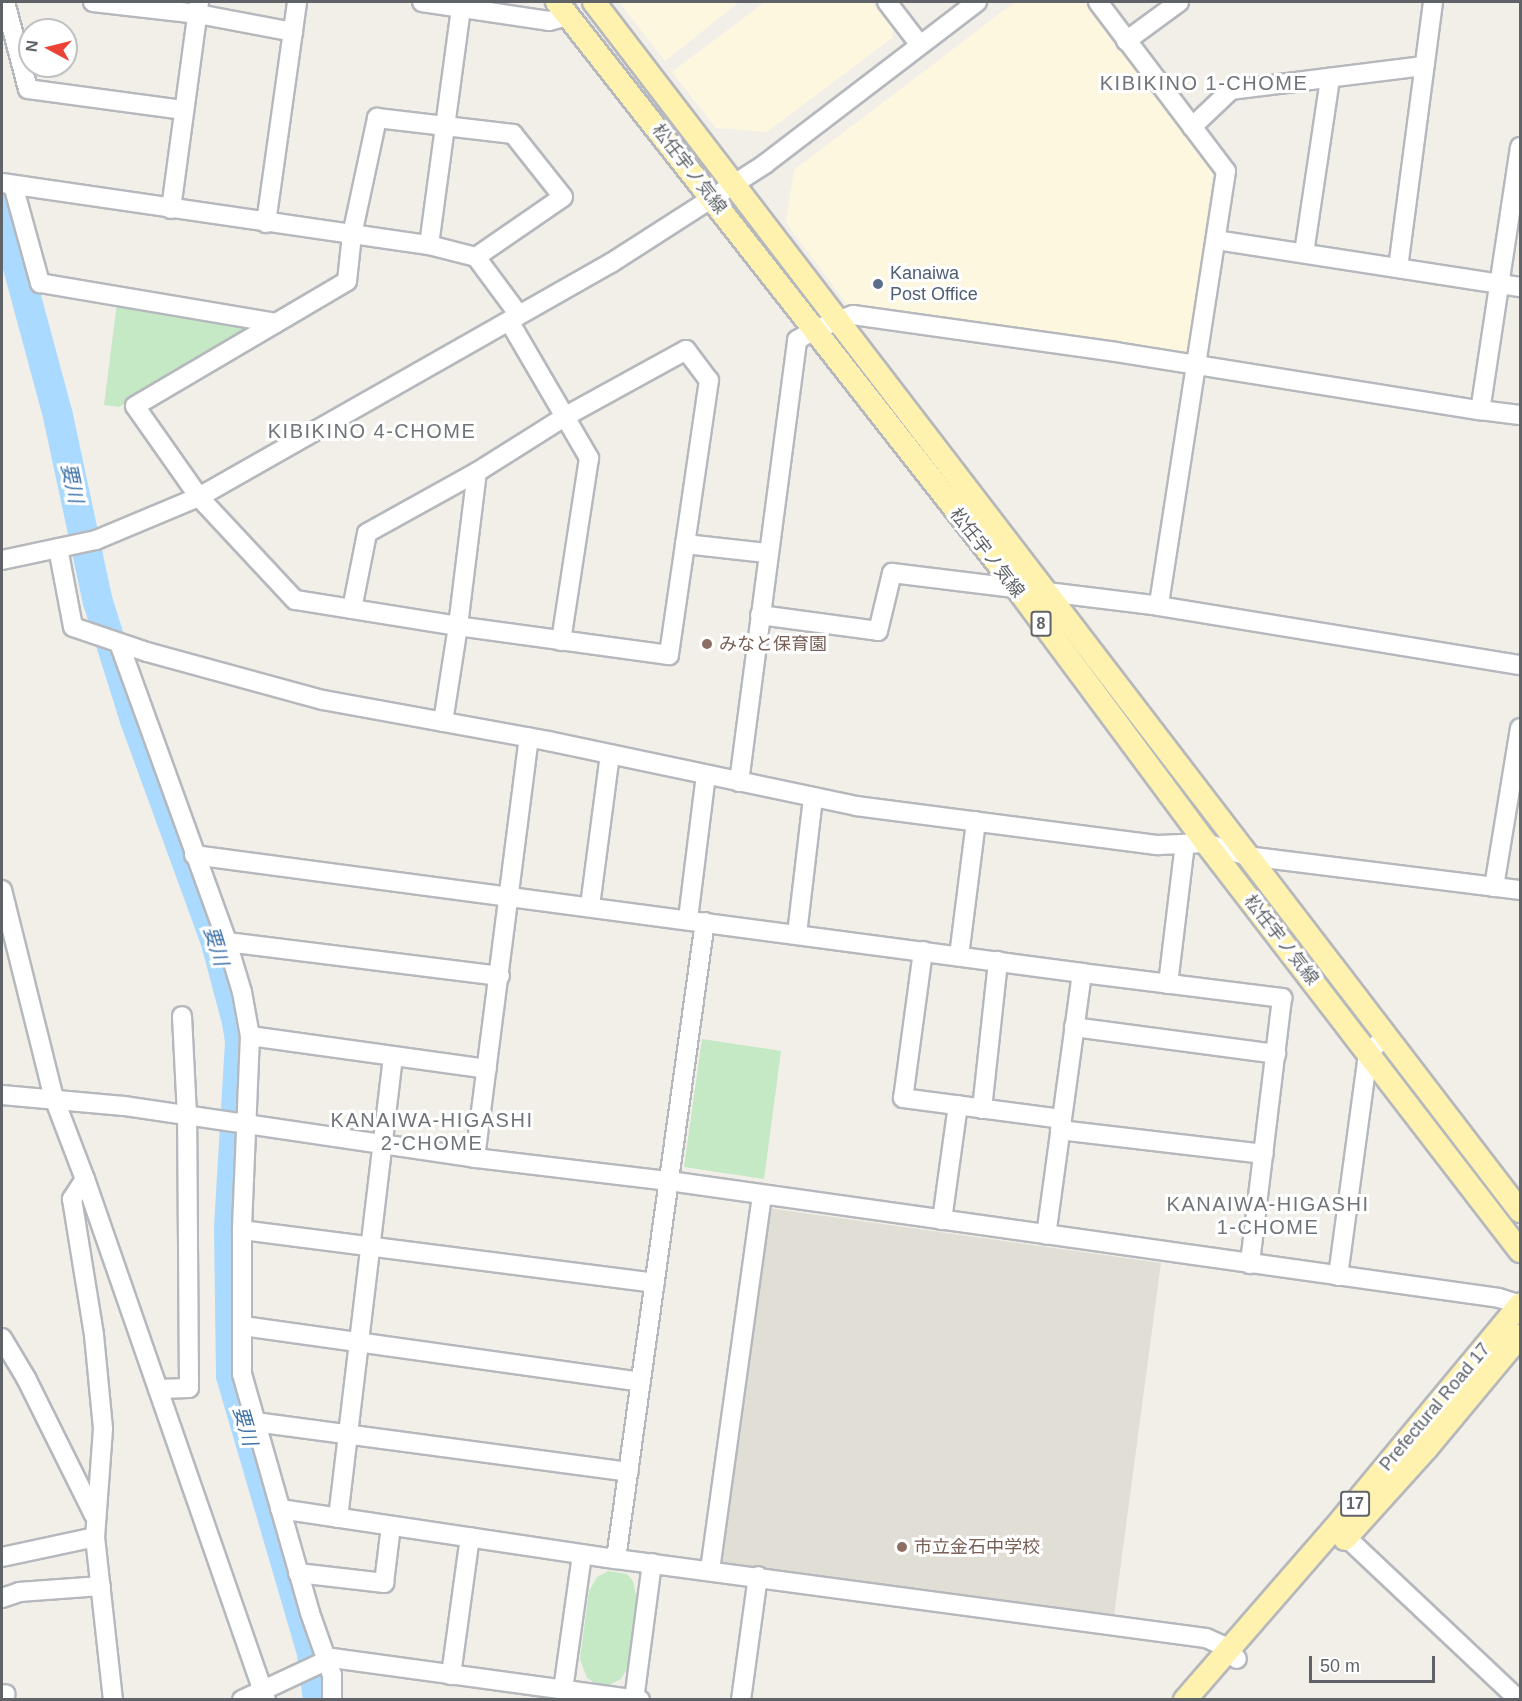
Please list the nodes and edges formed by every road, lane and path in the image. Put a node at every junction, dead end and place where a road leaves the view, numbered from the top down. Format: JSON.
{"nodes":[{"id":1,"x":5,"y":2,"type":"edge"},
{"id":2,"x":101,"y":2,"type":"edge"},
{"id":3,"x":297,"y":2,"type":"edge"},
{"id":4,"x":422,"y":2,"type":"edge"},
{"id":5,"x":594,"y":2,"type":"edge"},
{"id":6,"x":887,"y":2,"type":"edge"},
{"id":7,"x":977,"y":2,"type":"edge"},
{"id":8,"x":1098,"y":2,"type":"edge"},
{"id":9,"x":1179,"y":2,"type":"edge"},
{"id":10,"x":1433,"y":2,"type":"edge"},
{"id":11,"x":461,"y":7,"type":"junction"},
{"id":12,"x":198,"y":8,"type":"edge"},
{"id":13,"x":563,"y":9,"type":"edge"},
{"id":14,"x":293,"y":32,"type":"junction"},
{"id":15,"x":1126,"y":41,"type":"junction"},
{"id":16,"x":920,"y":45,"type":"junction"},
{"id":17,"x":1425,"y":66,"type":"junction"},
{"id":18,"x":1330,"y":78,"type":"junction"},
{"id":19,"x":183,"y":110,"type":"junction"},
{"id":20,"x":445,"y":124,"type":"junction"},
{"id":21,"x":1192,"y":127,"type":"junction"},
{"id":22,"x":1521,"y":147,"type":"edge"},
{"id":23,"x":6,"y":184,"type":"edge"},
{"id":24,"x":733,"y":186,"type":"junction"},
{"id":25,"x":713,"y":200,"type":"junction"},
{"id":26,"x":171,"y":209,"type":"junction"},
{"id":27,"x":266,"y":223,"type":"junction"},
{"id":28,"x":352,"y":235,"type":"junction"},
{"id":29,"x":1216,"y":240,"type":"junction"},
{"id":30,"x":429,"y":245,"type":"junction"},
{"id":31,"x":1304,"y":253,"type":"junction"},
{"id":32,"x":476,"y":257,"type":"junction"},
{"id":33,"x":1398,"y":268,"type":"junction"},
{"id":34,"x":1500,"y":284,"type":"junction"},
{"id":35,"x":1521,"y":287,"type":"edge"},
{"id":36,"x":514,"y":318,"type":"junction"},
{"id":37,"x":837,"y":321,"type":"junction"},
{"id":38,"x":276,"y":323,"type":"junction"},
{"id":39,"x":814,"y":330,"type":"junction"},
{"id":40,"x":1198,"y":366,"type":"junction"},
{"id":41,"x":1480,"y":410,"type":"junction"},
{"id":42,"x":1521,"y":415,"type":"edge"},
{"id":43,"x":566,"y":416,"type":"junction"},
{"id":44,"x":477,"y":472,"type":"junction"},
{"id":45,"x":200,"y":497,"type":"junction"},
{"id":46,"x":685,"y":544,"type":"junction"},
{"id":47,"x":66,"y":547,"type":"junction"},
{"id":48,"x":767,"y":553,"type":"junction"},
{"id":49,"x":2,"y":560,"type":"edge"},
{"id":50,"x":1015,"y":587,"type":"junction"},
{"id":51,"x":1047,"y":592,"type":"junction"},
{"id":52,"x":1159,"y":606,"type":"junction"},
{"id":53,"x":352,"y":609,"type":"junction"},
{"id":54,"x":760,"y":615,"type":"junction"},
{"id":55,"x":458,"y":626,"type":"junction"},
{"id":56,"x":111,"y":640,"type":"junction"},
{"id":57,"x":561,"y":641,"type":"junction"},
{"id":58,"x":1521,"y":665,"type":"edge"},
{"id":59,"x":443,"y":722,"type":"junction"},
{"id":60,"x":1521,"y":728,"type":"edge"},
{"id":61,"x":529,"y":737,"type":"junction"},
{"id":62,"x":610,"y":754,"type":"junction"},
{"id":63,"x":706,"y":775,"type":"junction"},
{"id":64,"x":739,"y":782,"type":"junction"},
{"id":65,"x":813,"y":797,"type":"junction"},
{"id":66,"x":976,"y":821,"type":"junction"},
{"id":67,"x":1195,"y":843,"type":"junction"},
{"id":68,"x":194,"y":855,"type":"junction"},
{"id":69,"x":1247,"y":856,"type":"junction"},
{"id":70,"x":1494,"y":887,"type":"junction"},
{"id":71,"x":2,"y":890,"type":"edge"},
{"id":72,"x":1521,"y":890,"type":"edge"},
{"id":73,"x":511,"y":896,"type":"junction"},
{"id":74,"x":590,"y":906,"type":"junction"},
{"id":75,"x":696,"y":921,"type":"junction"},
{"id":76,"x":797,"y":934,"type":"junction"},
{"id":77,"x":227,"y":942,"type":"junction"},
{"id":78,"x":923,"y":951,"type":"junction"},
{"id":79,"x":959,"y":956,"type":"junction"},
{"id":80,"x":998,"y":961,"type":"junction"},
{"id":81,"x":1082,"y":973,"type":"junction"},
{"id":82,"x":500,"y":976,"type":"junction"},
{"id":83,"x":1168,"y":984,"type":"junction"},
{"id":84,"x":182,"y":1016,"type":"dead end"},
{"id":85,"x":1074,"y":1027,"type":"junction"},
{"id":86,"x":250,"y":1036,"type":"junction"},
{"id":87,"x":1386,"y":1036,"type":"junction"},
{"id":88,"x":1368,"y":1053,"type":"junction"},
{"id":89,"x":1276,"y":1054,"type":"junction"},
{"id":90,"x":393,"y":1056,"type":"junction"},
{"id":91,"x":487,"y":1069,"type":"junction"},
{"id":92,"x":2,"y":1095,"type":"edge"},
{"id":93,"x":54,"y":1098,"type":"junction"},
{"id":94,"x":958,"y":1105,"type":"junction"},
{"id":95,"x":982,"y":1108,"type":"junction"},
{"id":96,"x":187,"y":1115,"type":"junction"},
{"id":97,"x":241,"y":1123,"type":"junction"},
{"id":98,"x":1061,"y":1125,"type":"junction"},
{"id":99,"x":381,"y":1144,"type":"junction"},
{"id":100,"x":1264,"y":1154,"type":"junction"},
{"id":101,"x":475,"y":1158,"type":"junction"},
{"id":102,"x":85,"y":1179,"type":"junction"},
{"id":103,"x":669,"y":1181,"type":"junction"},
{"id":104,"x":762,"y":1196,"type":"junction"},
{"id":105,"x":1521,"y":1211,"type":"edge"},
{"id":106,"x":942,"y":1220,"type":"junction"},
{"id":107,"x":242,"y":1230,"type":"junction"},
{"id":108,"x":1046,"y":1235,"type":"junction"},
{"id":109,"x":369,"y":1245,"type":"junction"},
{"id":110,"x":1521,"y":1251,"type":"edge"},
{"id":111,"x":1250,"y":1264,"type":"junction"},
{"id":112,"x":1338,"y":1276,"type":"junction"},
{"id":113,"x":655,"y":1283,"type":"junction"},
{"id":114,"x":1521,"y":1305,"type":"edge"},
{"id":115,"x":243,"y":1326,"type":"junction"},
{"id":116,"x":1521,"y":1336,"type":"edge"},
{"id":117,"x":2,"y":1338,"type":"edge"},
{"id":118,"x":358,"y":1341,"type":"junction"},
{"id":119,"x":641,"y":1382,"type":"junction"},
{"id":120,"x":158,"y":1389,"type":"junction"},
{"id":121,"x":255,"y":1422,"type":"junction"},
{"id":122,"x":347,"y":1434,"type":"junction"},
{"id":123,"x":628,"y":1472,"type":"junction"},
{"id":124,"x":280,"y":1509,"type":"junction"},
{"id":125,"x":94,"y":1517,"type":"junction"},
{"id":126,"x":338,"y":1518,"type":"junction"},
{"id":127,"x":391,"y":1526,"type":"junction"},
{"id":128,"x":95,"y":1537,"type":"junction"},
{"id":129,"x":470,"y":1537,"type":"junction"},
{"id":130,"x":1346,"y":1537,"type":"junction"},
{"id":131,"x":582,"y":1554,"type":"junction"},
{"id":132,"x":2,"y":1557,"type":"edge"},
{"id":133,"x":616,"y":1559,"type":"junction"},
{"id":134,"x":652,"y":1563,"type":"junction"},
{"id":135,"x":710,"y":1570,"type":"junction"},
{"id":136,"x":298,"y":1574,"type":"junction"},
{"id":137,"x":758,"y":1576,"type":"junction"},
{"id":138,"x":101,"y":1586,"type":"junction"},
{"id":139,"x":2,"y":1598,"type":"edge"},
{"id":140,"x":1233,"y":1654,"type":"junction"},
{"id":141,"x":325,"y":1661,"type":"junction"},
{"id":142,"x":451,"y":1675,"type":"junction"},
{"id":143,"x":562,"y":1690,"type":"junction"},
{"id":144,"x":264,"y":1694,"type":"edge"},
{"id":145,"x":634,"y":1699,"type":"edge"},
{"id":146,"x":113,"y":1700,"type":"edge"},
{"id":147,"x":242,"y":1700,"type":"edge"},
{"id":148,"x":332,"y":1700,"type":"edge"},
{"id":149,"x":640,"y":1700,"type":"edge"},
{"id":150,"x":741,"y":1700,"type":"edge"},
{"id":151,"x":1185,"y":1700,"type":"edge"},
{"id":152,"x":1202,"y":1700,"type":"edge"},
{"id":153,"x":1519,"y":1700,"type":"edge"}],
"edges":[{"from":1,"to":19,"type":"street"},
{"from":2,"to":12,"type":"street"},
{"from":3,"to":14,"type":"street"},
{"from":4,"to":11,"type":"street"},
{"from":5,"to":24,"type":"main road","name":"松任宇ノ気線","number":"8"},
{"from":6,"to":16,"type":"street"},
{"from":7,"to":16,"type":"street"},
{"from":8,"to":15,"type":"street"},
{"from":9,"to":15,"type":"street"},
{"from":10,"to":17,"type":"street"},
{"from":11,"to":13,"type":"street"},
{"from":11,"to":20,"type":"street"},
{"from":12,"to":14,"type":"street"},
{"from":12,"to":19,"type":"street"},
{"from":13,"to":25,"type":"main road","name":"松任宇ノ気線","number":"8"},
{"from":14,"to":27,"type":"street"},
{"from":15,"to":21,"type":"street"},
{"from":16,"to":24,"type":"street"},
{"from":17,"to":18,"type":"street"},
{"from":17,"to":33,"type":"street"},
{"from":18,"to":21,"type":"street"},
{"from":18,"to":31,"type":"street"},
{"from":19,"to":26,"type":"street"},
{"from":20,"to":28,"type":"street"},
{"from":20,"to":30,"type":"street"},
{"from":20,"to":32,"type":"street"},
{"from":21,"to":29,"type":"street"},
{"from":22,"to":34,"type":"street"},
{"from":23,"to":26,"type":"street"},
{"from":23,"to":38,"type":"street"},
{"from":24,"to":25,"type":"street"},
{"from":24,"to":37,"type":"main road","name":"松任宇ノ気線","number":"8"},
{"from":25,"to":36,"type":"street"},
{"from":25,"to":39,"type":"main road","name":"松任宇ノ気線","number":"8"},
{"from":26,"to":27,"type":"street"},
{"from":27,"to":28,"type":"street"},
{"from":28,"to":30,"type":"street"},
{"from":28,"to":38,"type":"street"},
{"from":29,"to":31,"type":"street"},
{"from":29,"to":40,"type":"street"},
{"from":30,"to":32,"type":"street"},
{"from":31,"to":33,"type":"street"},
{"from":32,"to":36,"type":"street"},
{"from":33,"to":34,"type":"street"},
{"from":34,"to":35,"type":"street"},
{"from":34,"to":41,"type":"street"},
{"from":36,"to":43,"type":"street"},
{"from":36,"to":45,"type":"street"},
{"from":37,"to":39,"type":"street"},
{"from":37,"to":40,"type":"street"},
{"from":37,"to":51,"type":"main road","name":"松任宇ノ気線","number":"8"},
{"from":38,"to":45,"type":"street"},
{"from":39,"to":48,"type":"street"},
{"from":39,"to":50,"type":"main road","name":"松任宇ノ気線","number":"8"},
{"from":40,"to":41,"type":"street"},
{"from":40,"to":52,"type":"street"},
{"from":41,"to":42,"type":"street"},
{"from":43,"to":44,"type":"street"},
{"from":43,"to":46,"type":"street"},
{"from":43,"to":57,"type":"street"},
{"from":44,"to":53,"type":"street"},
{"from":44,"to":55,"type":"street"},
{"from":45,"to":47,"type":"street"},
{"from":45,"to":53,"type":"street"},
{"from":46,"to":48,"type":"street"},
{"from":46,"to":57,"type":"street"},
{"from":47,"to":49,"type":"street"},
{"from":47,"to":56,"type":"street"},
{"from":48,"to":54,"type":"street"},
{"from":50,"to":51,"type":"street"},
{"from":50,"to":54,"type":"street"},
{"from":50,"to":67,"type":"main road","name":"松任宇ノ気線","number":"8"},
{"from":51,"to":52,"type":"street"},
{"from":51,"to":69,"type":"main road","name":"松任宇ノ気線","number":"8"},
{"from":52,"to":58,"type":"street"},
{"from":53,"to":55,"type":"street"},
{"from":54,"to":64,"type":"street"},
{"from":55,"to":57,"type":"street"},
{"from":55,"to":59,"type":"street"},
{"from":56,"to":59,"type":"street"},
{"from":56,"to":68,"type":"street"},
{"from":59,"to":61,"type":"street"},
{"from":60,"to":70,"type":"street"},
{"from":61,"to":62,"type":"street"},
{"from":61,"to":73,"type":"street"},
{"from":62,"to":63,"type":"street"},
{"from":62,"to":74,"type":"street"},
{"from":63,"to":64,"type":"street"},
{"from":63,"to":75,"type":"street"},
{"from":64,"to":65,"type":"street"},
{"from":65,"to":66,"type":"street"},
{"from":65,"to":76,"type":"street"},
{"from":66,"to":67,"type":"street"},
{"from":66,"to":79,"type":"street"},
{"from":67,"to":69,"type":"street"},
{"from":67,"to":83,"type":"street"},
{"from":67,"to":88,"type":"main road","name":"松任宇ノ気線","number":"8"},
{"from":68,"to":73,"type":"street"},
{"from":68,"to":77,"type":"street"},
{"from":69,"to":70,"type":"street"},
{"from":69,"to":87,"type":"main road","name":"松任宇ノ気線","number":"8"},
{"from":70,"to":72,"type":"street"},
{"from":71,"to":93,"type":"street"},
{"from":73,"to":74,"type":"street"},
{"from":73,"to":82,"type":"street"},
{"from":74,"to":75,"type":"street"},
{"from":75,"to":76,"type":"street"},
{"from":75,"to":103,"type":"street"},
{"from":76,"to":78,"type":"street"},
{"from":77,"to":82,"type":"street"},
{"from":77,"to":86,"type":"street"},
{"from":78,"to":79,"type":"street"},
{"from":78,"to":94,"type":"street"},
{"from":79,"to":80,"type":"street"},
{"from":80,"to":81,"type":"street"},
{"from":80,"to":95,"type":"street"},
{"from":81,"to":83,"type":"street"},
{"from":81,"to":85,"type":"street"},
{"from":82,"to":91,"type":"street"},
{"from":83,"to":89,"type":"street"},
{"from":84,"to":96,"type":"street"},
{"from":85,"to":89,"type":"street"},
{"from":85,"to":98,"type":"street"},
{"from":86,"to":90,"type":"street"},
{"from":86,"to":97,"type":"street"},
{"from":87,"to":88,"type":"street"},
{"from":87,"to":105,"type":"main road","name":"松任宇ノ気線","number":"8"},
{"from":88,"to":110,"type":"main road","name":"松任宇ノ気線","number":"8"},
{"from":88,"to":112,"type":"street"},
{"from":89,"to":100,"type":"street"},
{"from":90,"to":91,"type":"street"},
{"from":90,"to":99,"type":"street"},
{"from":91,"to":101,"type":"street"},
{"from":92,"to":93,"type":"street"},
{"from":93,"to":96,"type":"street"},
{"from":93,"to":102,"type":"street"},
{"from":94,"to":95,"type":"street"},
{"from":94,"to":106,"type":"street"},
{"from":95,"to":98,"type":"street"},
{"from":96,"to":97,"type":"street"},
{"from":96,"to":120,"type":"street"},
{"from":97,"to":99,"type":"street"},
{"from":97,"to":107,"type":"street"},
{"from":98,"to":100,"type":"street"},
{"from":98,"to":108,"type":"street"},
{"from":99,"to":101,"type":"street"},
{"from":99,"to":109,"type":"street"},
{"from":100,"to":111,"type":"street"},
{"from":101,"to":103,"type":"street"},
{"from":102,"to":120,"type":"street"},
{"from":102,"to":125,"type":"street"},
{"from":103,"to":104,"type":"street"},
{"from":103,"to":113,"type":"street"},
{"from":104,"to":106,"type":"street"},
{"from":104,"to":135,"type":"street"},
{"from":106,"to":108,"type":"street"},
{"from":107,"to":109,"type":"street"},
{"from":107,"to":115,"type":"street"},
{"from":108,"to":111,"type":"street"},
{"from":109,"to":113,"type":"street"},
{"from":109,"to":118,"type":"street"},
{"from":111,"to":112,"type":"street"},
{"from":112,"to":114,"type":"street"},
{"from":113,"to":119,"type":"street"},
{"from":114,"to":140,"type":"main road","name":"Prefectural Road 17","number":"17"},
{"from":115,"to":118,"type":"street"},
{"from":115,"to":121,"type":"street"},
{"from":116,"to":130,"type":"main road","name":"Prefectural Road 17","number":"17"},
{"from":117,"to":125,"type":"street"},
{"from":118,"to":119,"type":"street"},
{"from":118,"to":122,"type":"street"},
{"from":119,"to":123,"type":"street"},
{"from":120,"to":144,"type":"street"},
{"from":121,"to":122,"type":"street"},
{"from":121,"to":124,"type":"street"},
{"from":122,"to":123,"type":"street"},
{"from":122,"to":126,"type":"street"},
{"from":123,"to":133,"type":"street"},
{"from":124,"to":126,"type":"street"},
{"from":124,"to":136,"type":"street"},
{"from":125,"to":128,"type":"street"},
{"from":126,"to":127,"type":"street"},
{"from":127,"to":129,"type":"street"},
{"from":127,"to":136,"type":"street"},
{"from":128,"to":132,"type":"street"},
{"from":128,"to":138,"type":"street"},
{"from":129,"to":131,"type":"street"},
{"from":129,"to":142,"type":"street"},
{"from":130,"to":140,"type":"main road","name":"Prefectural Road 17","number":"17"},
{"from":130,"to":153,"type":"street"},
{"from":131,"to":133,"type":"street"},
{"from":131,"to":143,"type":"street"},
{"from":133,"to":134,"type":"street"},
{"from":134,"to":135,"type":"street"},
{"from":134,"to":145,"type":"street"},
{"from":135,"to":137,"type":"street"},
{"from":136,"to":141,"type":"street"},
{"from":137,"to":140,"type":"street"},
{"from":137,"to":150,"type":"street"},
{"from":138,"to":139,"type":"street"},
{"from":138,"to":146,"type":"street"},
{"from":140,"to":151,"type":"main road","name":"Prefectural Road 17","number":"17"},
{"from":140,"to":152,"type":"main road","name":"Prefectural Road 17","number":"17"},
{"from":141,"to":142,"type":"street"},
{"from":141,"to":144,"type":"street"},
{"from":141,"to":148,"type":"street"},
{"from":142,"to":143,"type":"street"},
{"from":143,"to":145,"type":"street"},
{"from":144,"to":147,"type":"street"},
{"from":145,"to":149,"type":"street"}]}
